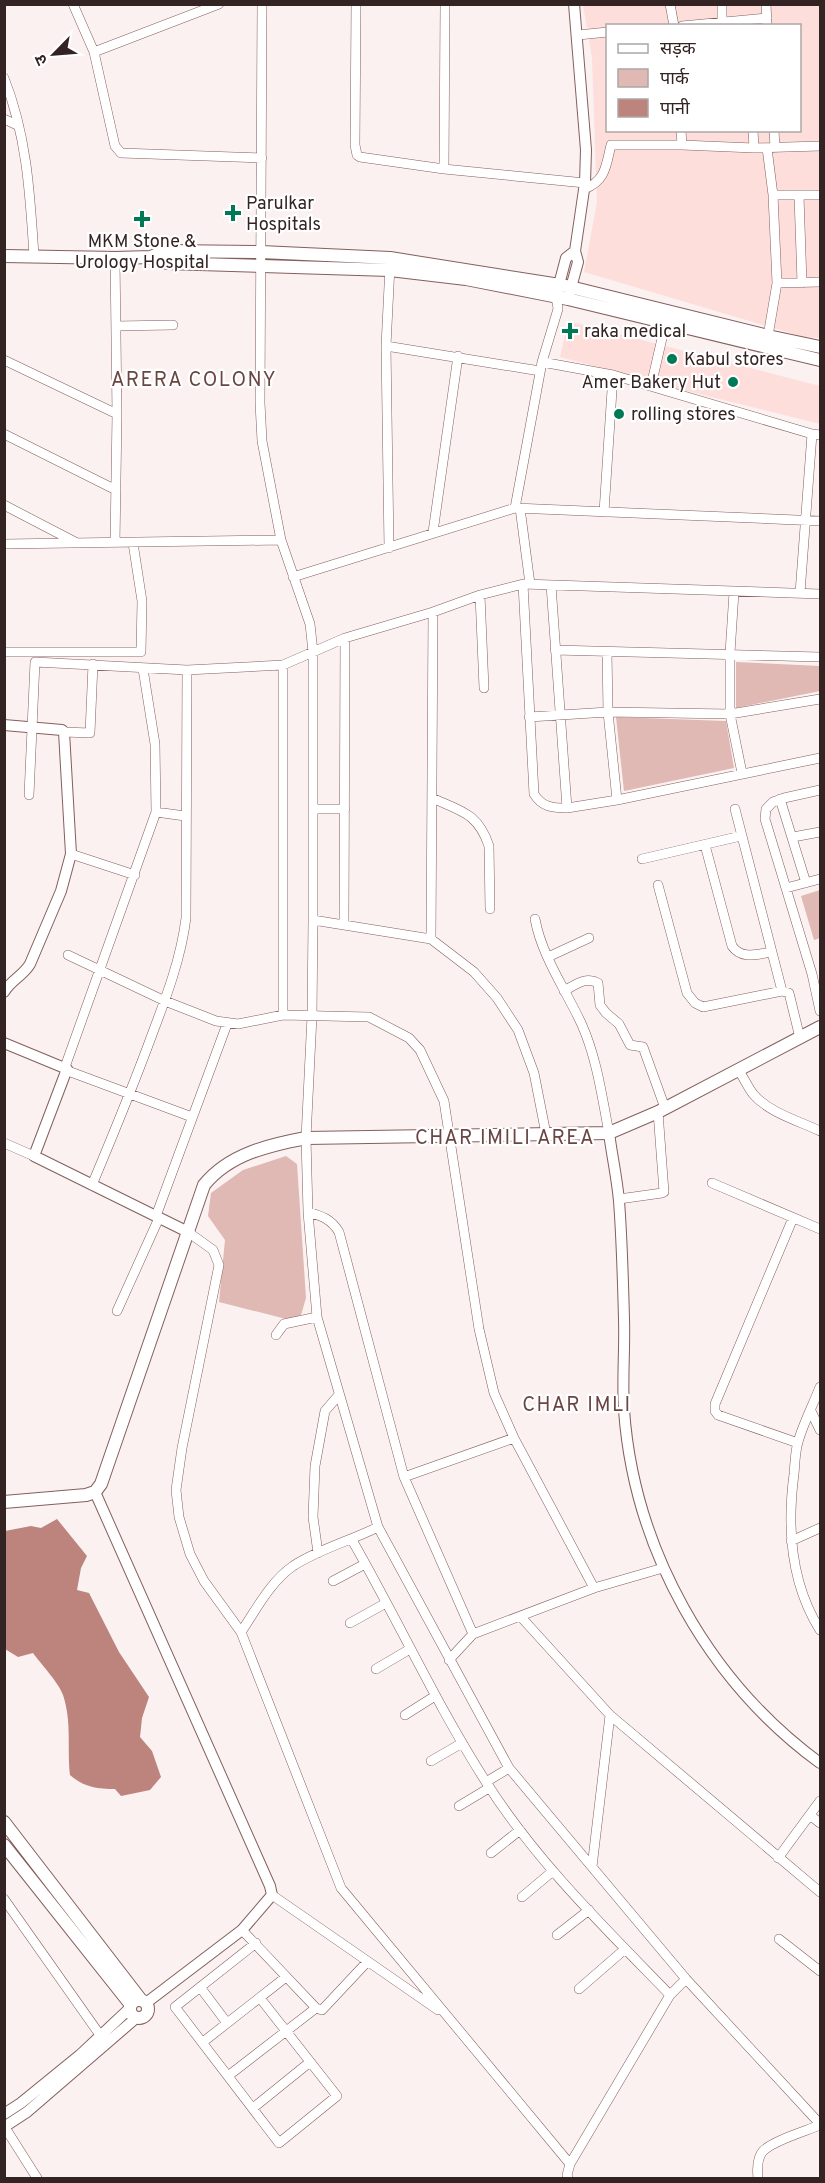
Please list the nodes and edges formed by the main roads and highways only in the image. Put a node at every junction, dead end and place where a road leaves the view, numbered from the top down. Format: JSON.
{"nodes":[{"id":1,"x":4,"y":256,"type":"edge"},
{"id":2,"x":152,"y":256,"type":"junction"},
{"id":3,"x":390,"y":264,"type":"junction"},
{"id":4,"x":563,"y":295,"type":"junction"},
{"id":5,"x":820,"y":347,"type":"edge"},
{"id":6,"x":820,"y":360,"type":"edge"},
{"id":7,"x":820,"y":1027,"type":"edge"},
{"id":8,"x":4,"y":1502,"type":"edge"},
{"id":9,"x":4,"y":1822,"type":"edge"},
{"id":10,"x":4,"y":1845,"type":"edge"}],
"edges":[{"from":1,"to":2,"type":"main road"},
{"from":2,"to":3,"type":"main road"},
{"from":2,"to":3,"type":"main road"},
{"from":3,"to":4,"type":"main road"},
{"from":4,"to":5,"type":"main road"},
{"from":4,"to":6,"type":"main road"},
{"from":7,"to":8,"type":"main road"},
{"from":9,"to":10,"type":"main road"}]}
